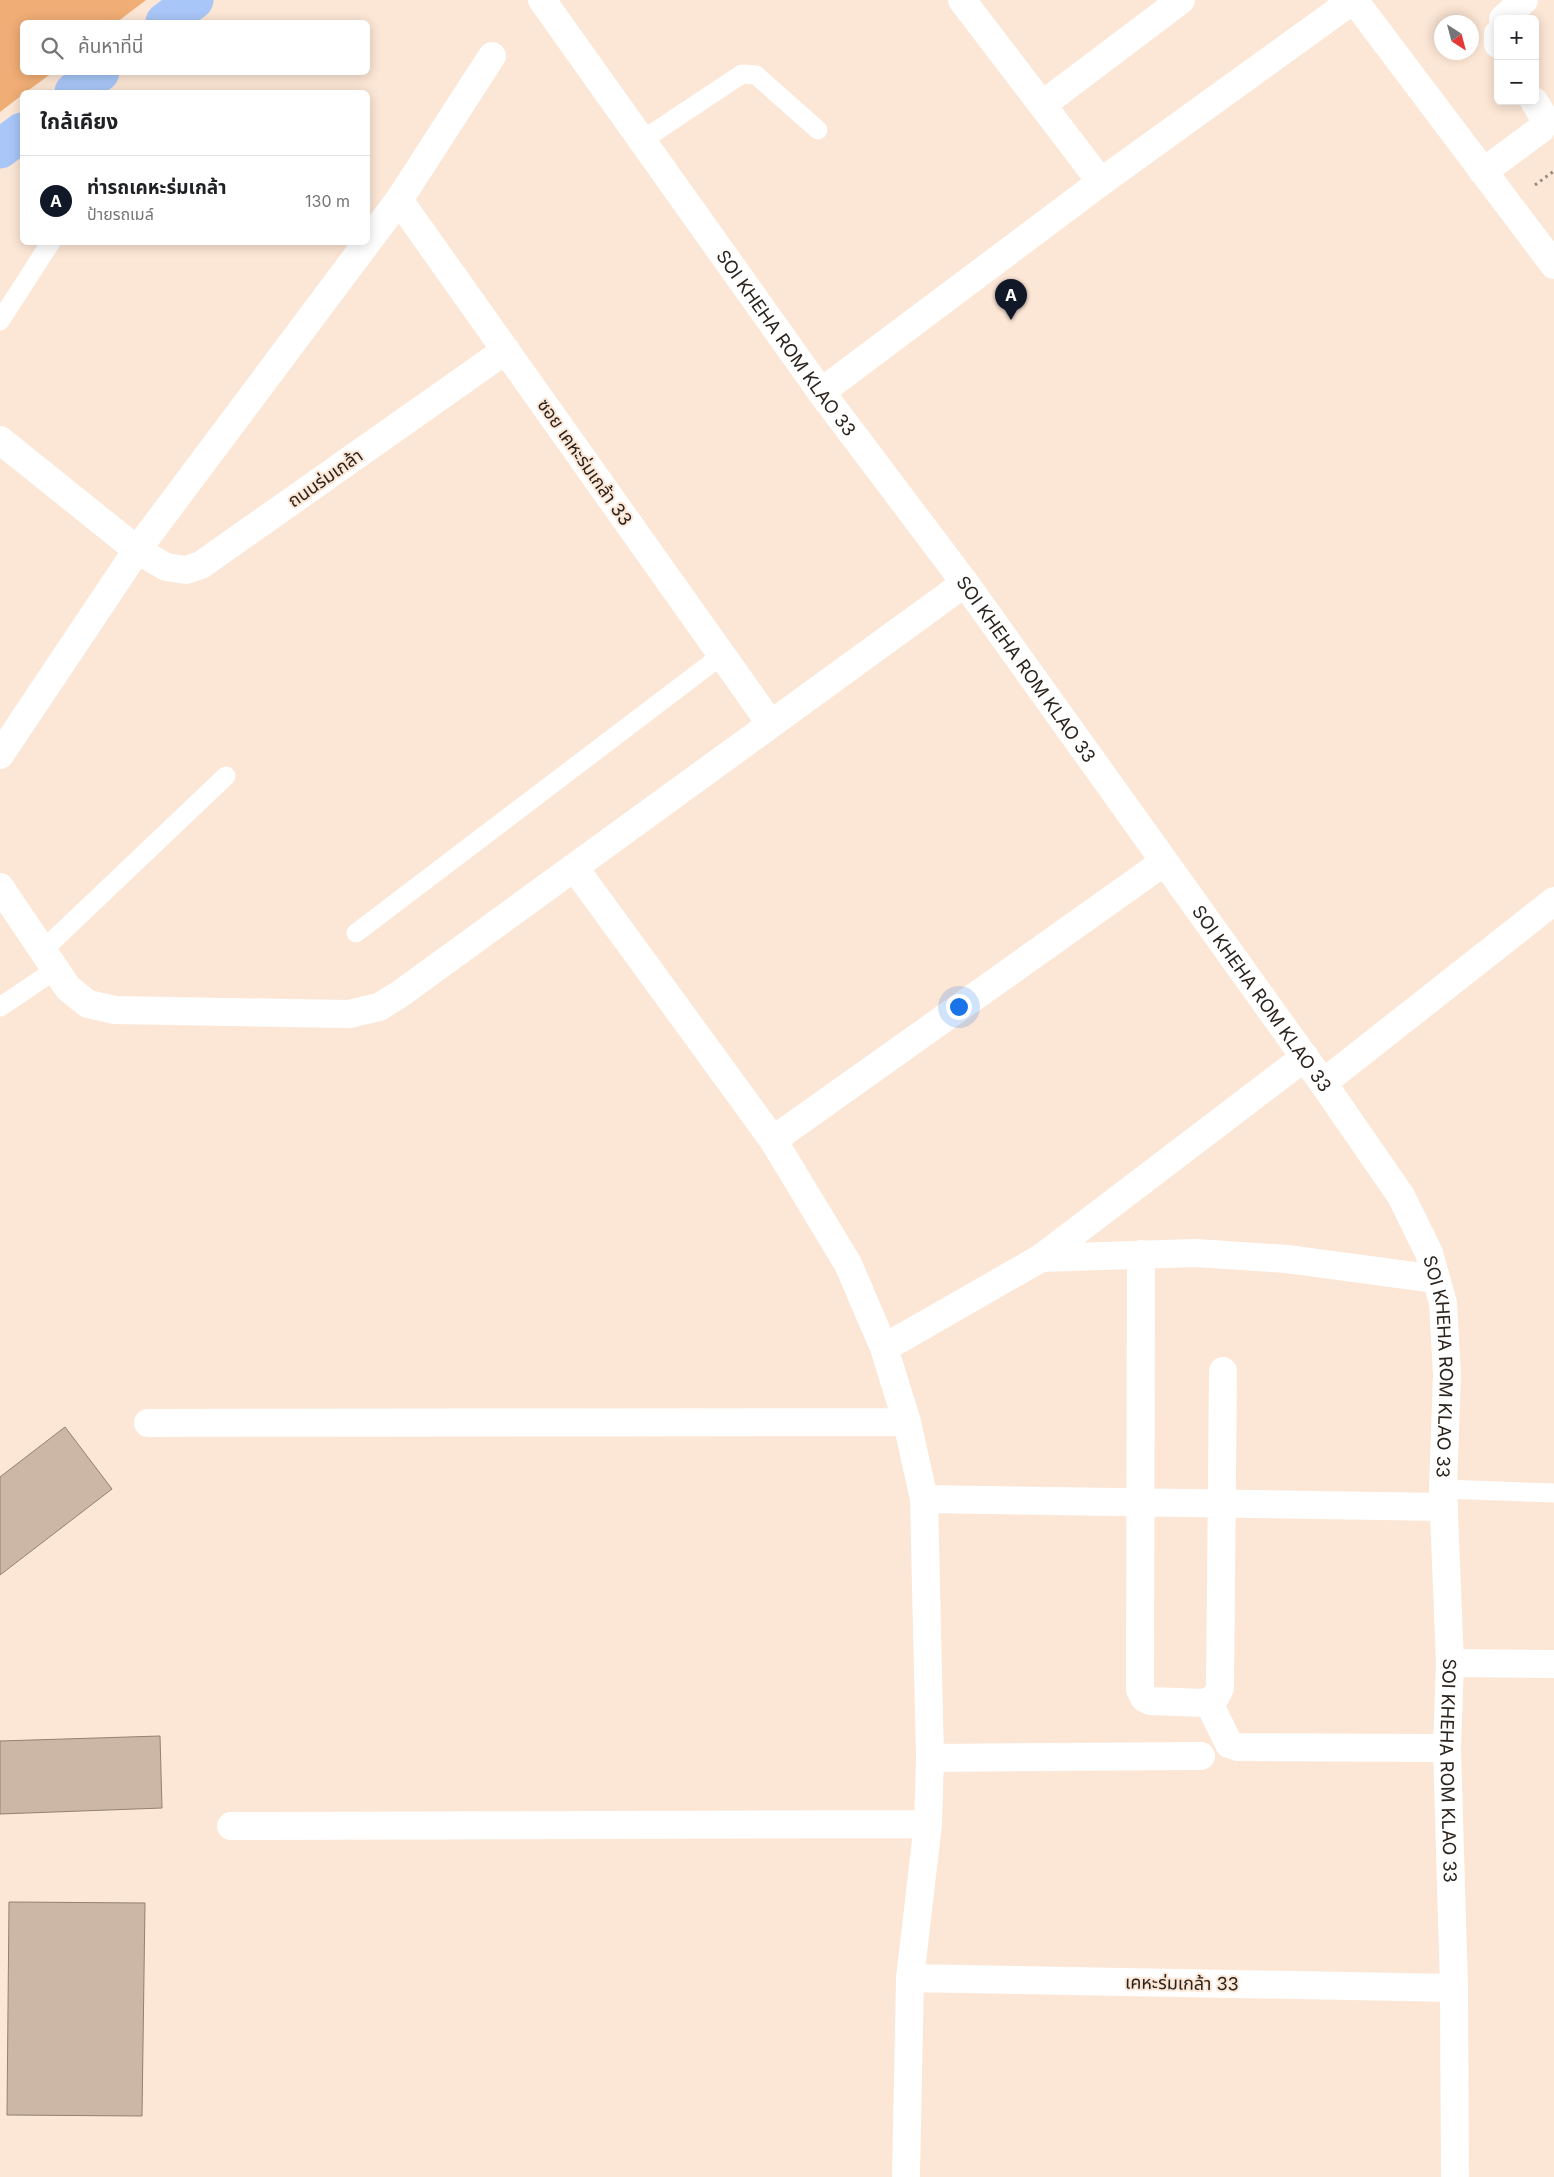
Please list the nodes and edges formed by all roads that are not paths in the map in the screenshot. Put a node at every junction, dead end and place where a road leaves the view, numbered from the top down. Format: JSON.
{"nodes":[{"id":1,"x":962,"y":0,"type":"edge"},
{"id":2,"x":1181,"y":0,"type":"edge"},
{"id":3,"x":1353,"y":0,"type":"edge"},
{"id":4,"x":1524,"y":0,"type":"edge"},
{"id":5,"x":548,"y":2,"type":"edge"},
{"id":6,"x":1507,"y":15,"type":"edge"},
{"id":7,"x":492,"y":56,"type":"dead end"},
{"id":8,"x":1042,"y":105,"type":"junction"},
{"id":9,"x":1536,"y":105,"type":"edge"},
{"id":10,"x":818,"y":130,"type":"dead end"},
{"id":11,"x":641,"y":141,"type":"junction"},
{"id":12,"x":1483,"y":172,"type":"junction"},
{"id":13,"x":1101,"y":182,"type":"junction"},
{"id":14,"x":399,"y":200,"type":"junction"},
{"id":15,"x":370,"y":239,"type":"edge"},
{"id":16,"x":49,"y":245,"type":"edge"},
{"id":17,"x":365,"y":245,"type":"edge"},
{"id":18,"x":1554,"y":265,"type":"edge"},
{"id":19,"x":0,"y":321,"type":"edge"},
{"id":20,"x":506,"y":350,"type":"junction"},
{"id":21,"x":821,"y":392,"type":"junction"},
{"id":22,"x":0,"y":440,"type":"edge"},
{"id":23,"x":137,"y":550,"type":"junction"},
{"id":24,"x":965,"y":583,"type":"junction"},
{"id":25,"x":722,"y":655,"type":"junction"},
{"id":26,"x":770,"y":723,"type":"junction"},
{"id":27,"x":0,"y":755,"type":"edge"},
{"id":28,"x":226,"y":776,"type":"dead end"},
{"id":29,"x":1164,"y":862,"type":"junction"},
{"id":30,"x":574,"y":867,"type":"junction"},
{"id":31,"x":0,"y":887,"type":"edge"},
{"id":32,"x":1554,"y":901,"type":"edge"},
{"id":33,"x":356,"y":933,"type":"dead end"},
{"id":34,"x":48,"y":960,"type":"junction"},
{"id":35,"x":0,"y":1007,"type":"edge"},
{"id":36,"x":1305,"y":1057,"type":"junction"},
{"id":37,"x":1324,"y":1083,"type":"junction"},
{"id":38,"x":773,"y":1140,"type":"junction"},
{"id":39,"x":1141,"y":1254,"type":"junction"},
{"id":40,"x":1041,"y":1258,"type":"junction"},
{"id":41,"x":1436,"y":1279,"type":"junction"},
{"id":42,"x":884,"y":1348,"type":"junction"},
{"id":43,"x":1223,"y":1371,"type":"dead end"},
{"id":44,"x":907,"y":1422,"type":"junction"},
{"id":45,"x":148,"y":1423,"type":"dead end"},
{"id":46,"x":1554,"y":1493,"type":"edge"},
{"id":47,"x":1444,"y":1498,"type":"junction"},
{"id":48,"x":924,"y":1499,"type":"junction"},
{"id":49,"x":1141,"y":1502,"type":"junction"},
{"id":50,"x":1220,"y":1504,"type":"junction"},
{"id":51,"x":1450,"y":1664,"type":"junction"},
{"id":52,"x":1554,"y":1664,"type":"edge"},
{"id":53,"x":1208,"y":1701,"type":"junction"},
{"id":54,"x":1447,"y":1748,"type":"junction"},
{"id":55,"x":1201,"y":1756,"type":"dead end"},
{"id":56,"x":930,"y":1758,"type":"junction"},
{"id":57,"x":928,"y":1824,"type":"junction"},
{"id":58,"x":231,"y":1826,"type":"dead end"},
{"id":59,"x":910,"y":1978,"type":"junction"},
{"id":60,"x":1454,"y":1988,"type":"junction"},
{"id":61,"x":906,"y":2177,"type":"edge"},
{"id":62,"x":1455,"y":2177,"type":"edge"}],
"edges":[{"from":1,"to":8,"type":"street"},
{"from":2,"to":8,"type":"street"},
{"from":3,"to":12,"type":"street"},
{"from":3,"to":13,"type":"street"},
{"from":4,"to":6,"type":"street"},
{"from":5,"to":11,"type":"street","name":"SOI KHEHA ROM KLAO 33"},
{"from":7,"to":14,"type":"street"},
{"from":8,"to":13,"type":"street"},
{"from":9,"to":12,"type":"street"},
{"from":10,"to":11,"type":"lane"},
{"from":11,"to":21,"type":"street","name":"SOI KHEHA ROM KLAO 33"},
{"from":12,"to":18,"type":"street"},
{"from":13,"to":21,"type":"street"},
{"from":14,"to":15,"type":"street"},
{"from":14,"to":20,"type":"street","name":"ซอย เคหะร่มเกล้า 33"},
{"from":16,"to":19,"type":"lane"},
{"from":17,"to":23,"type":"street"},
{"from":20,"to":23,"type":"street","name":"ถนนร่มเกล้า"},
{"from":20,"to":25,"type":"street","name":"ซอย เคหะร่มเกล้า 33"},
{"from":21,"to":24,"type":"street","name":"SOI KHEHA ROM KLAO 33"},
{"from":22,"to":23,"type":"street","name":"ถนนร่มเกล้า"},
{"from":23,"to":27,"type":"street"},
{"from":24,"to":26,"type":"street"},
{"from":24,"to":29,"type":"street","name":"SOI KHEHA ROM KLAO 33"},
{"from":25,"to":26,"type":"street","name":"ซอย เคหะร่มเกล้า 33"},
{"from":25,"to":33,"type":"lane"},
{"from":26,"to":30,"type":"street"},
{"from":28,"to":34,"type":"lane"},
{"from":29,"to":36,"type":"street","name":"SOI KHEHA ROM KLAO 33"},
{"from":29,"to":38,"type":"street"},
{"from":30,"to":34,"type":"street"},
{"from":30,"to":38,"type":"street"},
{"from":31,"to":34,"type":"street"},
{"from":32,"to":37,"type":"street"},
{"from":34,"to":35,"type":"lane"},
{"from":36,"to":37,"type":"street","name":"SOI KHEHA ROM KLAO 33"},
{"from":36,"to":40,"type":"street"},
{"from":37,"to":41,"type":"street","name":"SOI KHEHA ROM KLAO 33"},
{"from":38,"to":42,"type":"street"},
{"from":39,"to":40,"type":"street"},
{"from":39,"to":41,"type":"street"},
{"from":39,"to":49,"type":"street"},
{"from":40,"to":42,"type":"street"},
{"from":41,"to":47,"type":"street","name":"SOI KHEHA ROM KLAO 33"},
{"from":42,"to":44,"type":"street"},
{"from":43,"to":50,"type":"street"},
{"from":44,"to":45,"type":"street"},
{"from":44,"to":48,"type":"street"},
{"from":46,"to":47,"type":"lane"},
{"from":47,"to":50,"type":"street"},
{"from":47,"to":51,"type":"street","name":"SOI KHEHA ROM KLAO 33"},
{"from":48,"to":49,"type":"street"},
{"from":48,"to":56,"type":"street"},
{"from":49,"to":50,"type":"street"},
{"from":49,"to":53,"type":"street"},
{"from":50,"to":53,"type":"street"},
{"from":51,"to":52,"type":"street"},
{"from":51,"to":54,"type":"street","name":"SOI KHEHA ROM KLAO 33"},
{"from":53,"to":54,"type":"street"},
{"from":54,"to":60,"type":"street","name":"SOI KHEHA ROM KLAO 33"},
{"from":55,"to":56,"type":"street"},
{"from":56,"to":57,"type":"street"},
{"from":57,"to":58,"type":"street"},
{"from":57,"to":59,"type":"street"},
{"from":59,"to":60,"type":"street","name":"เคหะร่มเกล้า 33"},
{"from":59,"to":61,"type":"street"},
{"from":60,"to":62,"type":"street","name":"SOI KHEHA ROM KLAO 33"}]}
